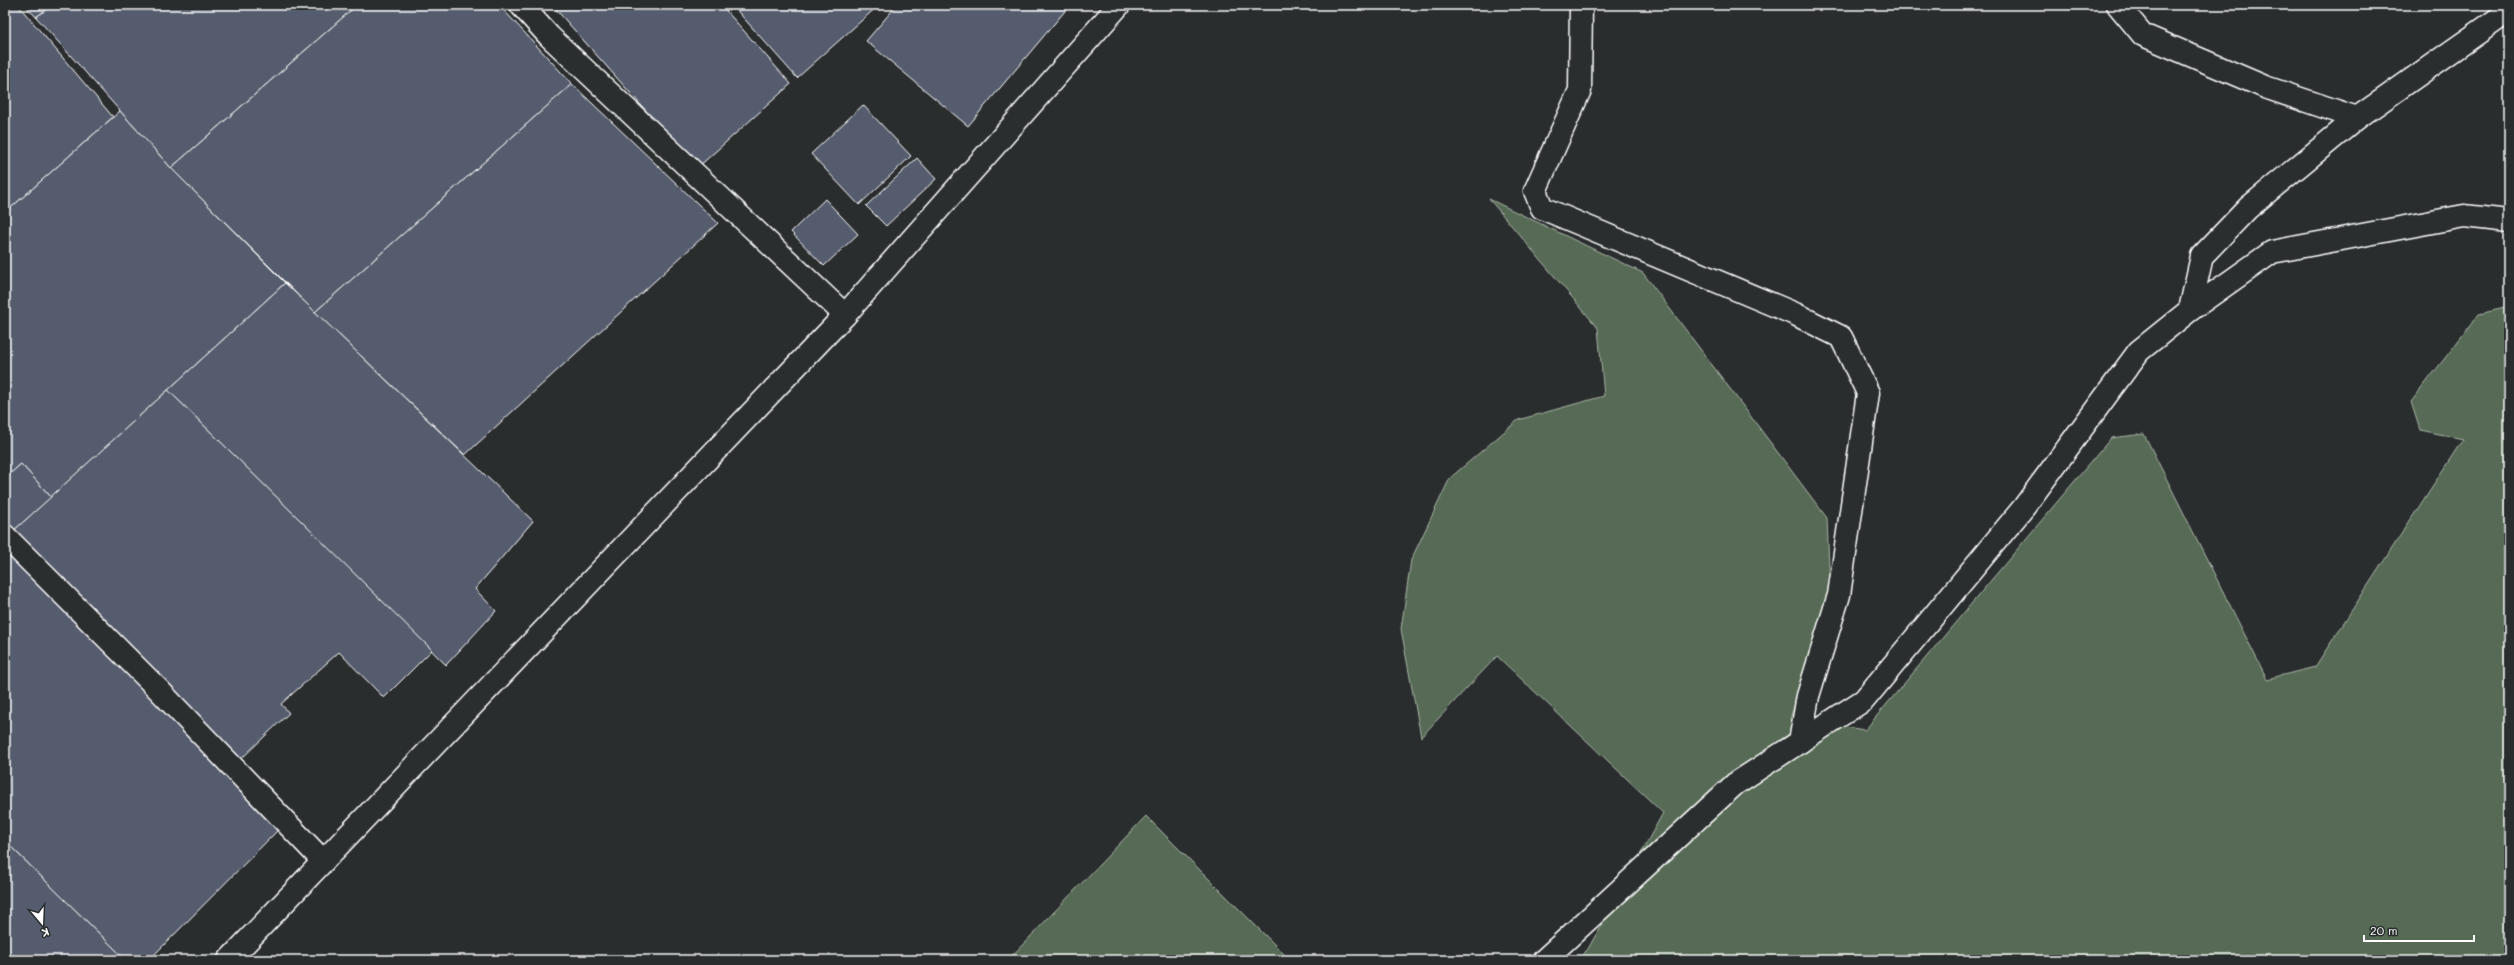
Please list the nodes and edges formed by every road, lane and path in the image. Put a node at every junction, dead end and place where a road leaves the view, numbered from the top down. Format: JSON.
{"nodes":[{"id":1,"x":521,"y":5,"type":"edge"},
{"id":2,"x":1119,"y":5,"type":"edge"},
{"id":3,"x":1581,"y":5,"type":"edge"},
{"id":4,"x":2118,"y":5,"type":"edge"},
{"id":5,"x":2509,"y":11,"type":"edge"},
{"id":6,"x":2357,"y":118,"type":"junction"},
{"id":7,"x":2509,"y":221,"type":"edge"},
{"id":8,"x":2190,"y":310,"type":"junction"},
{"id":9,"x":845,"y":315,"type":"junction"},
{"id":10,"x":5,"y":536,"type":"edge"},
{"id":11,"x":1800,"y":742,"type":"junction"},
{"id":12,"x":324,"y":861,"type":"junction"},
{"id":13,"x":229,"y":960,"type":"edge"},
{"id":14,"x":1544,"y":960,"type":"edge"}],
"edges":[{"from":1,"to":9,"type":"street"},
{"from":2,"to":9,"type":"street"},
{"from":3,"to":11,"type":"street"},
{"from":4,"to":6,"type":"street"},
{"from":5,"to":6,"type":"street"},
{"from":6,"to":8,"type":"street"},
{"from":7,"to":8,"type":"street"},
{"from":8,"to":11,"type":"street"},
{"from":9,"to":12,"type":"street"},
{"from":10,"to":12,"type":"street"},
{"from":11,"to":14,"type":"street"},
{"from":12,"to":13,"type":"street"}]}
